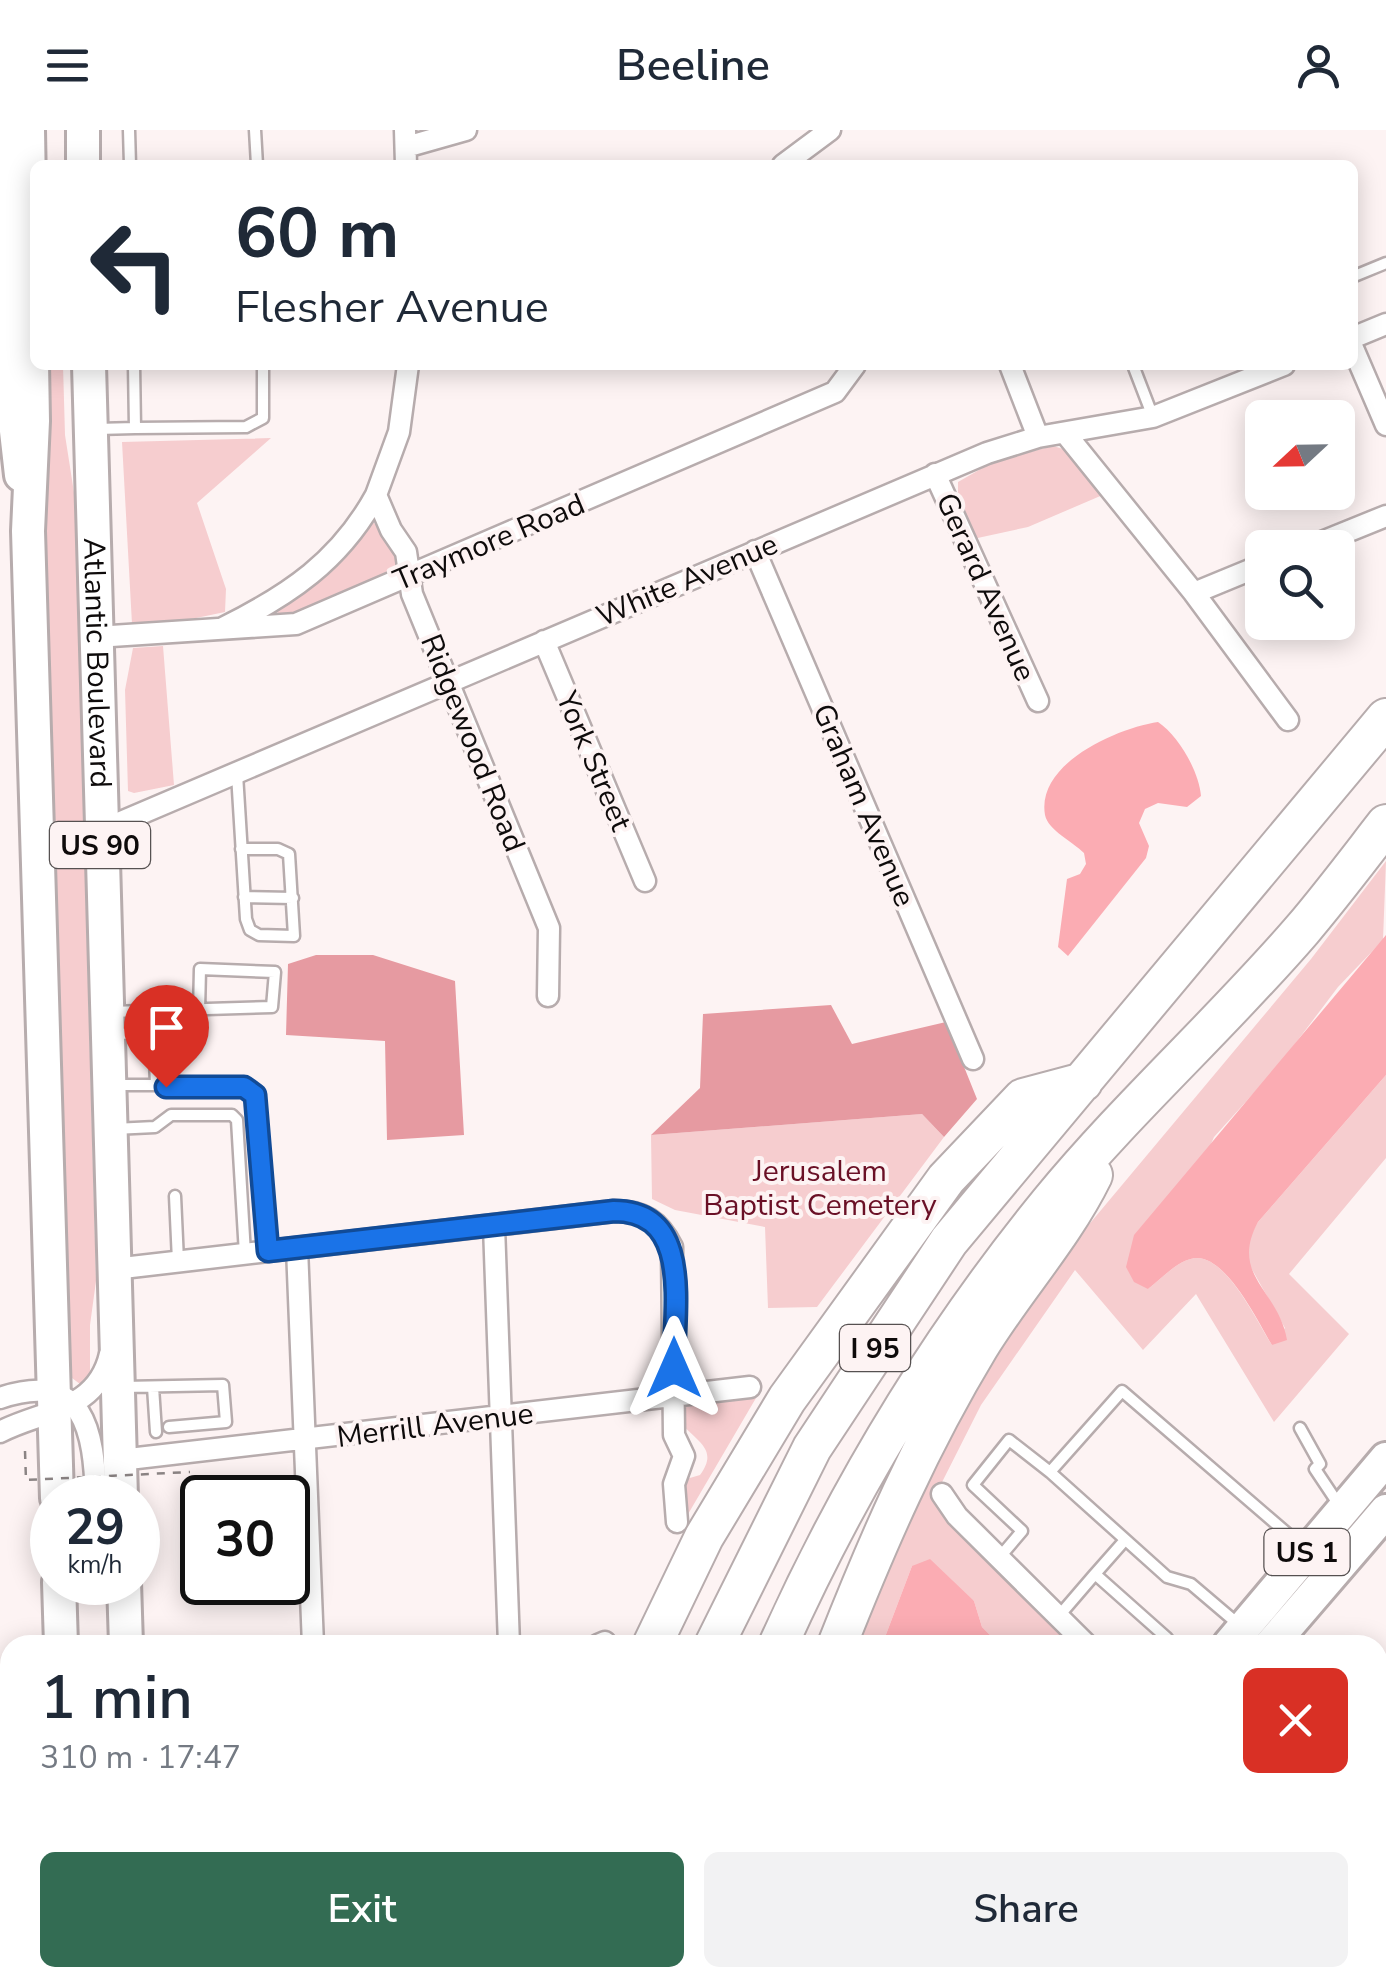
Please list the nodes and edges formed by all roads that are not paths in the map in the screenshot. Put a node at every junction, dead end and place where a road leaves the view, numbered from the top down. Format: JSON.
{"nodes":[{"id":1,"x":3,"y":130,"type":"edge"},
{"id":2,"x":28,"y":130,"type":"edge"},
{"id":3,"x":82,"y":130,"type":"edge"},
{"id":4,"x":129,"y":130,"type":"edge"},
{"id":5,"x":256,"y":130,"type":"edge"},
{"id":6,"x":466,"y":130,"type":"edge"},
{"id":7,"x":830,"y":130,"type":"edge"},
{"id":8,"x":405,"y":147,"type":"edge"},
{"id":9,"x":84,"y":160,"type":"edge"},
{"id":10,"x":130,"y":160,"type":"edge"},
{"id":11,"x":257,"y":160,"type":"edge"},
{"id":12,"x":789,"y":160,"type":"edge"},
{"id":13,"x":30,"y":182,"type":"edge"},
{"id":14,"x":1386,"y":264,"type":"edge"},
{"id":15,"x":30,"y":274,"type":"edge"},
{"id":16,"x":1358,"y":275,"type":"edge"},
{"id":17,"x":19,"y":320,"type":"edge"},
{"id":18,"x":1386,"y":324,"type":"edge"},
{"id":19,"x":1358,"y":336,"type":"edge"},
{"id":20,"x":1358,"y":360,"type":"edge"},
{"id":21,"x":88,"y":370,"type":"edge"},
{"id":22,"x":134,"y":370,"type":"edge"},
{"id":23,"x":263,"y":370,"type":"edge"},
{"id":24,"x":411,"y":370,"type":"edge"},
{"id":25,"x":851,"y":370,"type":"edge"},
{"id":26,"x":1012,"y":370,"type":"edge"},
{"id":27,"x":1135,"y":370,"type":"edge"},
{"id":28,"x":1272,"y":370,"type":"edge"},
{"id":29,"x":1153,"y":418,"type":"junction"},
{"id":30,"x":1386,"y":425,"type":"edge"},
{"id":31,"x":135,"y":428,"type":"junction"},
{"id":32,"x":90,"y":430,"type":"junction"},
{"id":33,"x":1065,"y":433,"type":"junction"},
{"id":34,"x":1038,"y":437,"type":"junction"},
{"id":35,"x":935,"y":474,"type":"junction"},
{"id":36,"x":376,"y":495,"type":"junction"},
{"id":37,"x":1386,"y":516,"type":"edge"},
{"id":38,"x":1351,"y":530,"type":"edge"},
{"id":39,"x":754,"y":551,"type":"junction"},
{"id":40,"x":1245,"y":573,"type":"edge"},
{"id":41,"x":408,"y":578,"type":"junction"},
{"id":42,"x":1194,"y":593,"type":"junction"},
{"id":43,"x":217,"y":631,"type":"junction"},
{"id":44,"x":96,"y":638,"type":"junction"},
{"id":45,"x":544,"y":640,"type":"junction"},
{"id":46,"x":449,"y":683,"type":"junction"},
{"id":47,"x":1038,"y":701,"type":"dead end"},
{"id":48,"x":1386,"y":718,"type":"edge"},
{"id":49,"x":1288,"y":720,"type":"dead end"},
{"id":50,"x":237,"y":773,"type":"junction"},
{"id":51,"x":1386,"y":824,"type":"edge"},
{"id":52,"x":100,"y":831,"type":"junction"},
{"id":53,"x":242,"y":849,"type":"junction"},
{"id":54,"x":645,"y":881,"type":"dead end"},
{"id":55,"x":244,"y":897,"type":"junction"},
{"id":56,"x":293,"y":898,"type":"junction"},
{"id":57,"x":548,"y":996,"type":"dead end"},
{"id":58,"x":199,"y":1010,"type":"junction"},
{"id":59,"x":106,"y":1024,"type":"junction"},
{"id":60,"x":973,"y":1059,"type":"dead end"},
{"id":61,"x":1084,"y":1082,"type":"junction"},
{"id":62,"x":156,"y":1085,"type":"junction"},
{"id":63,"x":108,"y":1086,"type":"junction"},
{"id":64,"x":110,"y":1129,"type":"junction"},
{"id":65,"x":1114,"y":1132,"type":"junction"},
{"id":66,"x":175,"y":1196,"type":"dead end"},
{"id":67,"x":494,"y":1226,"type":"junction"},
{"id":68,"x":296,"y":1248,"type":"junction"},
{"id":69,"x":268,"y":1251,"type":"junction"},
{"id":70,"x":245,"y":1254,"type":"junction"},
{"id":71,"x":178,"y":1262,"type":"junction"},
{"id":72,"x":114,"y":1269,"type":"junction"},
{"id":73,"x":116,"y":1325,"type":"junction"},
{"id":74,"x":118,"y":1387,"type":"junction"},
{"id":75,"x":153,"y":1387,"type":"junction"},
{"id":76,"x":750,"y":1388,"type":"dead end"},
{"id":77,"x":672,"y":1397,"type":"junction"},
{"id":78,"x":0,"y":1398,"type":"edge"},
{"id":79,"x":60,"y":1404,"type":"junction"},
{"id":80,"x":503,"y":1418,"type":"junction"},
{"id":81,"x":226,"y":1422,"type":"junction"},
{"id":82,"x":169,"y":1427,"type":"dead end"},
{"id":83,"x":1300,"y":1428,"type":"dead end"},
{"id":84,"x":0,"y":1432,"type":"edge"},
{"id":85,"x":156,"y":1432,"type":"dead end"},
{"id":86,"x":306,"y":1440,"type":"junction"},
{"id":87,"x":228,"y":1448,"type":"junction"},
{"id":88,"x":1386,"y":1459,"type":"edge"},
{"id":89,"x":120,"y":1460,"type":"junction"},
{"id":90,"x":1050,"y":1472,"type":"junction"},
{"id":91,"x":57,"y":1475,"type":"edge"},
{"id":92,"x":95,"y":1475,"type":"edge"},
{"id":93,"x":120,"y":1475,"type":"edge"},
{"id":94,"x":942,"y":1494,"type":"dead end"},
{"id":95,"x":1343,"y":1510,"type":"junction"},
{"id":96,"x":1386,"y":1511,"type":"edge"},
{"id":97,"x":677,"y":1522,"type":"dead end"},
{"id":98,"x":1126,"y":1540,"type":"junction"},
{"id":99,"x":1308,"y":1551,"type":"junction"},
{"id":100,"x":999,"y":1558,"type":"junction"},
{"id":101,"x":1095,"y":1574,"type":"junction"},
{"id":102,"x":676,"y":1589,"type":"junction"},
{"id":103,"x":60,"y":1605,"type":"edge"},
{"id":104,"x":114,"y":1605,"type":"edge"},
{"id":105,"x":125,"y":1605,"type":"edge"},
{"id":106,"x":1058,"y":1616,"type":"junction"},
{"id":107,"x":61,"y":1635,"type":"edge"},
{"id":108,"x":125,"y":1635,"type":"edge"},
{"id":109,"x":126,"y":1635,"type":"edge"},
{"id":110,"x":313,"y":1635,"type":"edge"},
{"id":111,"x":508,"y":1635,"type":"edge"},
{"id":112,"x":625,"y":1635,"type":"edge"},
{"id":113,"x":656,"y":1635,"type":"edge"},
{"id":114,"x":719,"y":1635,"type":"edge"},
{"id":115,"x":783,"y":1635,"type":"edge"},
{"id":116,"x":841,"y":1635,"type":"edge"},
{"id":117,"x":1076,"y":1635,"type":"edge"},
{"id":118,"x":1165,"y":1635,"type":"edge"},
{"id":119,"x":1243,"y":1635,"type":"edge"},
{"id":120,"x":1250,"y":1635,"type":"edge"},
{"id":121,"x":1251,"y":1635,"type":"edge"}],
"edges":[{"from":1,"to":17,"type":"main road"},
{"from":2,"to":13,"type":"main road","number":"US 90"},
{"from":3,"to":9,"type":"main road"},
{"from":4,"to":10,"type":"lane"},
{"from":5,"to":11,"type":"lane"},
{"from":6,"to":8,"type":"street"},
{"from":7,"to":12,"type":"street"},
{"from":14,"to":16,"type":"lane"},
{"from":15,"to":17,"type":"main road","number":"US 90"},
{"from":17,"to":79,"type":"main road","number":"US 90"},
{"from":18,"to":19,"type":"street"},
{"from":20,"to":30,"type":"street"},
{"from":21,"to":32,"type":"main road","name":"Atlantic Boulevard","number":"US 90"},
{"from":22,"to":31,"type":"lane"},
{"from":23,"to":31,"type":"lane"},
{"from":24,"to":36,"type":"street"},
{"from":25,"to":41,"type":"street","name":"Traymore Road"},
{"from":26,"to":34,"type":"street"},
{"from":27,"to":29,"type":"lane"},
{"from":28,"to":29,"type":"street","name":"White Avenue"},
{"from":29,"to":33,"type":"street","name":"White Avenue"},
{"from":31,"to":32,"type":"lane"},
{"from":32,"to":44,"type":"main road","name":"Atlantic Boulevard","number":"US 90"},
{"from":33,"to":34,"type":"street","name":"White Avenue"},
{"from":33,"to":42,"type":"street"},
{"from":34,"to":35,"type":"street","name":"White Avenue"},
{"from":35,"to":39,"type":"street","name":"White Avenue"},
{"from":35,"to":47,"type":"street","name":"Gerard Avenue"},
{"from":36,"to":41,"type":"street","name":"Ridgewood Road"},
{"from":36,"to":43,"type":"street"},
{"from":37,"to":38,"type":"street"},
{"from":39,"to":45,"type":"street","name":"White Avenue"},
{"from":39,"to":60,"type":"street","name":"Graham Avenue"},
{"from":40,"to":42,"type":"street"},
{"from":41,"to":43,"type":"street","name":"Traymore Road"},
{"from":41,"to":46,"type":"street","name":"Ridgewood Road"},
{"from":42,"to":49,"type":"street"},
{"from":43,"to":44,"type":"street","name":"Traymore Road"},
{"from":44,"to":52,"type":"main road","name":"Atlantic Boulevard","number":"US 90"},
{"from":45,"to":46,"type":"street","name":"White Avenue"},
{"from":45,"to":54,"type":"street","name":"York Street"},
{"from":46,"to":50,"type":"street","name":"White Avenue"},
{"from":46,"to":57,"type":"street","name":"Ridgewood Road"},
{"from":48,"to":61,"type":"highway","number":"I 95"},
{"from":50,"to":52,"type":"street","name":"White Avenue"},
{"from":50,"to":53,"type":"lane"},
{"from":51,"to":65,"type":"highway","number":"I 95"},
{"from":52,"to":59,"type":"main road","name":"Atlantic Boulevard","number":"US 90"},
{"from":53,"to":55,"type":"lane"},
{"from":53,"to":56,"type":"lane"},
{"from":55,"to":56,"type":"lane"},
{"from":55,"to":56,"type":"lane"},
{"from":58,"to":58,"type":"lane"},
{"from":58,"to":59,"type":"lane"},
{"from":59,"to":62,"type":"lane"},
{"from":59,"to":63,"type":"main road","name":"Atlantic Boulevard","number":"US 90"},
{"from":61,"to":102,"type":"highway"},
{"from":61,"to":114,"type":"highway","number":"I 95"},
{"from":62,"to":63,"type":"lane"},
{"from":62,"to":69,"type":"lane"},
{"from":63,"to":64,"type":"main road","name":"Atlantic Boulevard","number":"US 90"},
{"from":64,"to":70,"type":"lane"},
{"from":64,"to":72,"type":"main road","name":"Atlantic Boulevard","number":"US 90"},
{"from":65,"to":115,"type":"highway","number":"I 95"},
{"from":65,"to":116,"type":"highway"},
{"from":66,"to":71,"type":"lane"},
{"from":67,"to":68,"type":"street"},
{"from":67,"to":77,"type":"street"},
{"from":67,"to":80,"type":"street"},
{"from":68,"to":69,"type":"street"},
{"from":68,"to":86,"type":"street"},
{"from":69,"to":70,"type":"street"},
{"from":70,"to":71,"type":"street"},
{"from":71,"to":72,"type":"street"},
{"from":72,"to":73,"type":"main road","name":"Atlantic Boulevard","number":"US 90"},
{"from":73,"to":74,"type":"main road","name":"Atlantic Boulevard","number":"US 90"},
{"from":73,"to":79,"type":"street"},
{"from":74,"to":75,"type":"lane"},
{"from":74,"to":89,"type":"main road","name":"Atlantic Boulevard","number":"US 90"},
{"from":75,"to":81,"type":"lane"},
{"from":75,"to":85,"type":"lane"},
{"from":76,"to":77,"type":"street","name":"Merrill Avenue"},
{"from":77,"to":80,"type":"street","name":"Merrill Avenue"},
{"from":77,"to":97,"type":"street"},
{"from":78,"to":79,"type":"street"},
{"from":79,"to":84,"type":"street"},
{"from":79,"to":91,"type":"main road","number":"US 90"},
{"from":79,"to":92,"type":"street"},
{"from":80,"to":86,"type":"street","name":"Merrill Avenue"},
{"from":80,"to":111,"type":"street"},
{"from":81,"to":82,"type":"lane"},
{"from":81,"to":87,"type":"lane"},
{"from":83,"to":95,"type":"lane"},
{"from":86,"to":87,"type":"street","name":"Merrill Avenue"},
{"from":86,"to":110,"type":"street"},
{"from":87,"to":89,"type":"street","name":"Merrill Avenue"},
{"from":88,"to":95,"type":"main road","number":"US 1"},
{"from":89,"to":93,"type":"main road","name":"Atlantic Boulevard","number":"US 90"},
{"from":90,"to":98,"type":"lane"},
{"from":90,"to":99,"type":"lane"},
{"from":90,"to":100,"type":"lane"},
{"from":94,"to":100,"type":"street"},
{"from":95,"to":99,"type":"main road","number":"US 1"},
{"from":96,"to":121,"type":"main road","number":"US 1"},
{"from":98,"to":101,"type":"lane"},
{"from":98,"to":119,"type":"lane"},
{"from":99,"to":120,"type":"main road","number":"US 1"},
{"from":100,"to":106,"type":"street"},
{"from":101,"to":106,"type":"lane"},
{"from":101,"to":118,"type":"lane"},
{"from":102,"to":112,"type":"highway"},
{"from":102,"to":113,"type":"highway"},
{"from":103,"to":107,"type":"main road"},
{"from":104,"to":108,"type":"street"},
{"from":105,"to":109,"type":"main road"},
{"from":106,"to":117,"type":"street"}]}
